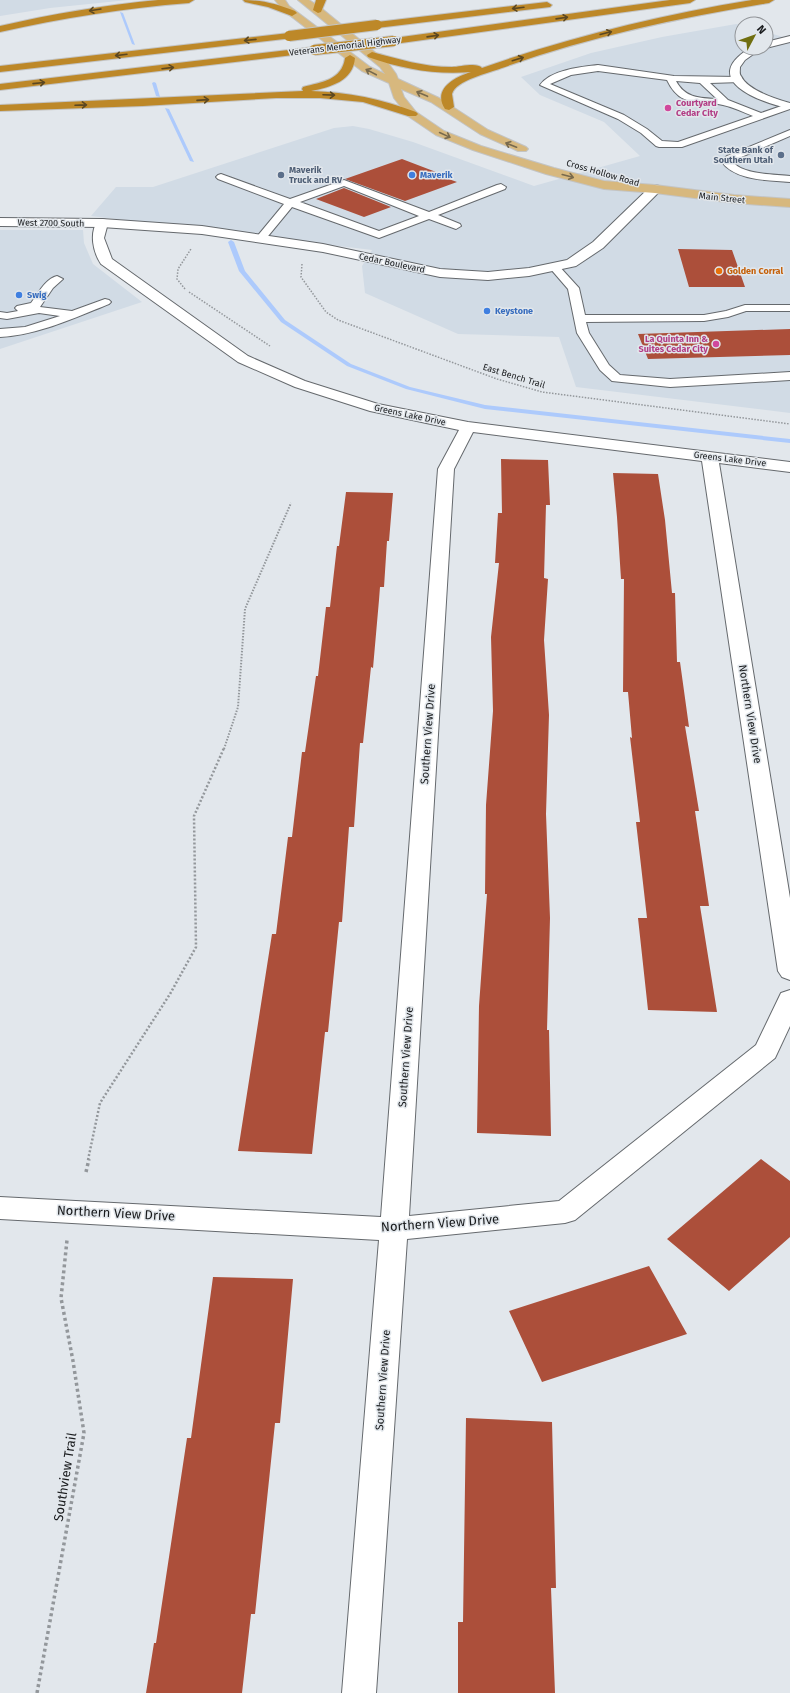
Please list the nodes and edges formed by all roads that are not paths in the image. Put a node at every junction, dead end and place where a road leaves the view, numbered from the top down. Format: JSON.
{"nodes":[{"id":1,"x":172,"y":0,"type":"edge"},
{"id":2,"x":189,"y":0,"type":"edge"},
{"id":3,"x":248,"y":0,"type":"edge"},
{"id":4,"x":280,"y":0,"type":"edge"},
{"id":5,"x":303,"y":0,"type":"edge"},
{"id":6,"x":690,"y":0,"type":"edge"},
{"id":7,"x":769,"y":0,"type":"edge"},
{"id":8,"x":151,"y":3,"type":"junction"},
{"id":9,"x":559,"y":4,"type":"dead end"},
{"id":10,"x":320,"y":5,"type":"edge"},
{"id":11,"x":292,"y":13,"type":"junction"},
{"id":12,"x":0,"y":29,"type":"edge"},
{"id":13,"x":790,"y":39,"type":"edge"},
{"id":14,"x":774,"y":43,"type":"edge"},
{"id":15,"x":372,"y":55,"type":"junction"},
{"id":16,"x":742,"y":56,"type":"edge"},
{"id":17,"x":350,"y":58,"type":"junction"},
{"id":18,"x":501,"y":64,"type":"junction"},
{"id":19,"x":0,"y":69,"type":"edge"},
{"id":20,"x":670,"y":78,"type":"junction"},
{"id":21,"x":702,"y":80,"type":"junction"},
{"id":22,"x":738,"y":80,"type":"junction"},
{"id":23,"x":394,"y":82,"type":"junction"},
{"id":24,"x":0,"y":87,"type":"edge"},
{"id":25,"x":262,"y":96,"type":"junction"},
{"id":26,"x":725,"y":102,"type":"junction"},
{"id":27,"x":790,"y":106,"type":"edge"},
{"id":28,"x":449,"y":107,"type":"junction"},
{"id":29,"x":0,"y":108,"type":"edge"},
{"id":30,"x":412,"y":114,"type":"junction"},
{"id":31,"x":761,"y":116,"type":"junction"},
{"id":32,"x":790,"y":133,"type":"edge"},
{"id":33,"x":535,"y":154,"type":"dead end"},
{"id":34,"x":563,"y":162,"type":"dead end"},
{"id":35,"x":586,"y":168,"type":"dead end"},
{"id":36,"x":608,"y":174,"type":"dead end"},
{"id":37,"x":221,"y":177,"type":"dead end"},
{"id":38,"x":790,"y":179,"type":"edge"},
{"id":39,"x":502,"y":187,"type":"dead end"},
{"id":40,"x":655,"y":189,"type":"junction"},
{"id":41,"x":291,"y":202,"type":"junction"},
{"id":42,"x":790,"y":204,"type":"edge"},
{"id":43,"x":429,"y":216,"type":"junction"},
{"id":44,"x":0,"y":222,"type":"edge"},
{"id":45,"x":102,"y":223,"type":"junction"},
{"id":46,"x":456,"y":226,"type":"dead end"},
{"id":47,"x":260,"y":239,"type":"junction"},
{"id":48,"x":554,"y":267,"type":"junction"},
{"id":49,"x":56,"y":279,"type":"dead end"},
{"id":50,"x":106,"y":302,"type":"dead end"},
{"id":51,"x":0,"y":308,"type":"edge"},
{"id":52,"x":37,"y":308,"type":"junction"},
{"id":53,"x":790,"y":308,"type":"edge"},
{"id":54,"x":75,"y":313,"type":"junction"},
{"id":55,"x":0,"y":315,"type":"edge"},
{"id":56,"x":580,"y":319,"type":"junction"},
{"id":57,"x":0,"y":333,"type":"edge"},
{"id":58,"x":790,"y":376,"type":"edge"},
{"id":59,"x":468,"y":427,"type":"junction"},
{"id":60,"x":710,"y":457,"type":"junction"},
{"id":61,"x":790,"y":466,"type":"edge"},
{"id":62,"x":790,"y":971,"type":"edge"},
{"id":63,"x":790,"y":999,"type":"edge"},
{"id":64,"x":0,"y":1208,"type":"edge"},
{"id":65,"x":394,"y":1229,"type":"junction"},
{"id":66,"x":359,"y":1693,"type":"edge"}],
"edges":[{"from":1,"to":8,"type":"highway"},
{"from":2,"to":8,"type":"highway"},
{"from":3,"to":11,"type":"highway"},
{"from":4,"to":11,"type":"main road"},
{"from":5,"to":10,"type":"main road","name":"Cross Hollow Road"},
{"from":24,"to":6,"type":"highway","name":"Veterans Memorial Highway","one_way":true,"bridge":true},
{"from":18,"to":7,"type":"highway","one_way":true},
{"from":8,"to":12,"type":"highway","one_way":true},
{"from":9,"to":19,"type":"highway","name":"Veterans Memorial Highway","one_way":true,"bridge":true},
{"from":10,"to":15,"type":"main road","name":"Cross Hollow Road"},
{"from":11,"to":17,"type":"main road"},
{"from":13,"to":14,"type":"street"},
{"from":15,"to":18,"type":"highway"},
{"from":15,"to":23,"type":"main road","name":"Cross Hollow Road"},
{"from":16,"to":22,"type":"street"},
{"from":23,"to":17,"type":"main road","one_way":true},
{"from":17,"to":25,"type":"highway"},
{"from":18,"to":28,"type":"highway"},
{"from":20,"to":21,"type":"lane"},
{"from":20,"to":26,"type":"lane"},
{"from":20,"to":31,"type":"lane"},
{"from":21,"to":22,"type":"lane"},
{"from":21,"to":26,"type":"lane"},
{"from":22,"to":27,"type":"street"},
{"from":28,"to":23,"type":"main road","one_way":true},
{"from":23,"to":30,"type":"main road","name":"Cross Hollow Road"},
{"from":29,"to":25,"type":"highway","one_way":true},
{"from":25,"to":30,"type":"highway","one_way":true},
{"from":26,"to":31,"type":"lane"},
{"from":27,"to":31,"type":"lane"},
{"from":33,"to":28,"type":"main road","one_way":true},
{"from":30,"to":40,"type":"main road","name":"Cross Hollow Road","one_way":true},
{"from":32,"to":38,"type":"lane"},
{"from":34,"to":35,"type":"main road","name":"Cross Hollow Road"},
{"from":36,"to":40,"type":"main road","name":"Cross Hollow Road"},
{"from":37,"to":41,"type":"lane"},
{"from":39,"to":43,"type":"lane"},
{"from":40,"to":42,"type":"main road","name":"Main Street"},
{"from":40,"to":48,"type":"street","name":"Cedar Boulevard"},
{"from":41,"to":43,"type":"lane"},
{"from":41,"to":43,"type":"lane"},
{"from":41,"to":47,"type":"lane"},
{"from":43,"to":46,"type":"lane"},
{"from":44,"to":45,"type":"street","name":"West 2700 South"},
{"from":45,"to":47,"type":"street","name":"Cedar Boulevard"},
{"from":45,"to":59,"type":"street","name":"Greens Lake Drive"},
{"from":47,"to":48,"type":"street","name":"Cedar Boulevard"},
{"from":48,"to":56,"type":"lane"},
{"from":49,"to":52,"type":"lane"},
{"from":50,"to":54,"type":"lane"},
{"from":51,"to":52,"type":"lane"},
{"from":52,"to":54,"type":"lane"},
{"from":52,"to":55,"type":"lane"},
{"from":53,"to":56,"type":"lane"},
{"from":54,"to":57,"type":"lane"},
{"from":56,"to":58,"type":"lane"},
{"from":59,"to":60,"type":"street","name":"Greens Lake Drive"},
{"from":59,"to":65,"type":"street","name":"Southern View Drive"},
{"from":60,"to":61,"type":"street","name":"Greens Lake Drive"},
{"from":60,"to":62,"type":"street","name":"Northern View Drive"},
{"from":63,"to":65,"type":"street","name":"Northern View Drive"},
{"from":64,"to":65,"type":"street","name":"Northern View Drive"},
{"from":65,"to":66,"type":"street","name":"Southern View Drive"}]}
